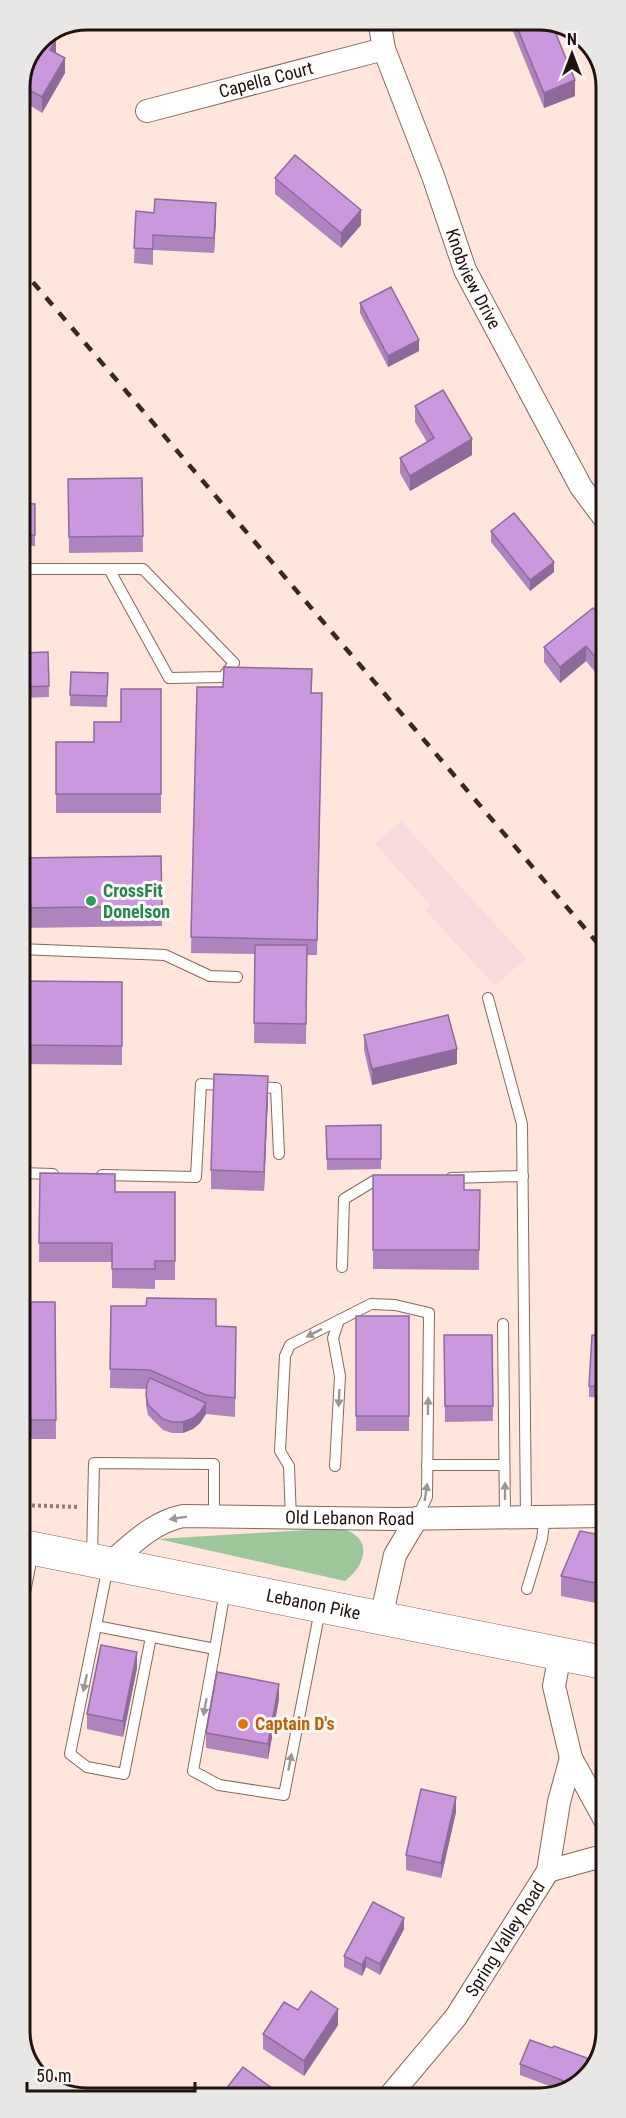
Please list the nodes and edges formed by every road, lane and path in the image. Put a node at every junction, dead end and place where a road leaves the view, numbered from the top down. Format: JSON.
{"nodes":[{"id":1,"x":381,"y":30,"type":"edge"},
{"id":2,"x":384,"y":49,"type":"junction"},
{"id":3,"x":147,"y":111,"type":"dead end"},
{"id":4,"x":596,"y":507,"type":"edge"},
{"id":5,"x":30,"y":569,"type":"edge"},
{"id":6,"x":109,"y":569,"type":"junction"},
{"id":7,"x":30,"y":950,"type":"edge"},
{"id":8,"x":237,"y":977,"type":"dead end"},
{"id":9,"x":488,"y":998,"type":"dead end"},
{"id":10,"x":279,"y":1154,"type":"dead end"},
{"id":11,"x":30,"y":1173,"type":"edge"},
{"id":12,"x":70,"y":1175,"type":"edge"},
{"id":13,"x":92,"y":1175,"type":"edge"},
{"id":14,"x":523,"y":1176,"type":"junction"},
{"id":15,"x":442,"y":1179,"type":"edge"},
{"id":16,"x":397,"y":1180,"type":"edge"},
{"id":17,"x":342,"y":1267,"type":"dead end"},
{"id":18,"x":339,"y":1320,"type":"junction"},
{"id":19,"x":502,"y":1324,"type":"dead end"},
{"id":20,"x":428,"y":1465,"type":"junction"},
{"id":21,"x":504,"y":1465,"type":"junction"},
{"id":22,"x":335,"y":1466,"type":"dead end"},
{"id":23,"x":30,"y":1505,"type":"edge"},
{"id":24,"x":93,"y":1507,"type":"junction"},
{"id":25,"x":525,"y":1516,"type":"junction"},
{"id":26,"x":596,"y":1516,"type":"edge"},
{"id":27,"x":214,"y":1517,"type":"junction"},
{"id":28,"x":417,"y":1518,"type":"junction"},
{"id":29,"x":291,"y":1519,"type":"junction"},
{"id":30,"x":30,"y":1548,"type":"edge"},
{"id":31,"x":100,"y":1562,"type":"junction"},
{"id":32,"x":226,"y":1587,"type":"junction"},
{"id":33,"x":527,"y":1588,"type":"dead end"},
{"id":34,"x":320,"y":1606,"type":"junction"},
{"id":35,"x":381,"y":1618,"type":"junction"},
{"id":36,"x":96,"y":1626,"type":"junction"},
{"id":37,"x":151,"y":1637,"type":"junction"},
{"id":38,"x":215,"y":1649,"type":"junction"},
{"id":39,"x":560,"y":1654,"type":"junction"},
{"id":40,"x":596,"y":1661,"type":"edge"},
{"id":41,"x":571,"y":1758,"type":"junction"},
{"id":42,"x":596,"y":1804,"type":"edge"},
{"id":43,"x":596,"y":1858,"type":"edge"},
{"id":44,"x":548,"y":1871,"type":"junction"},
{"id":45,"x":396,"y":2088,"type":"edge"}],
"edges":[{"from":1,"to":2,"type":"street","name":"Knobview Drive"},
{"from":2,"to":3,"type":"street","name":"Capella Court"},
{"from":2,"to":4,"type":"street","name":"Knobview Drive"},
{"from":5,"to":6,"type":"lane"},
{"from":6,"to":6,"type":"lane"},
{"from":7,"to":8,"type":"lane"},
{"from":9,"to":14,"type":"lane"},
{"from":10,"to":13,"type":"lane"},
{"from":11,"to":12,"type":"lane"},
{"from":14,"to":15,"type":"lane"},
{"from":14,"to":25,"type":"lane"},
{"from":16,"to":17,"type":"lane"},
{"from":20,"to":18,"type":"lane","one_way":true},
{"from":18,"to":22,"type":"lane","one_way":true},
{"from":18,"to":29,"type":"lane","one_way":true},
{"from":19,"to":21,"type":"lane"},
{"from":20,"to":21,"type":"lane"},
{"from":28,"to":20,"type":"lane","one_way":true},
{"from":25,"to":21,"type":"lane","one_way":true},
{"from":23,"to":24,"type":"path"},
{"from":24,"to":27,"type":"lane"},
{"from":24,"to":31,"type":"lane"},
{"from":25,"to":26,"type":"street","name":"Old Lebanon Road"},
{"from":25,"to":28,"type":"street","name":"Old Lebanon Road"},
{"from":25,"to":33,"type":"lane"},
{"from":27,"to":29,"type":"street","name":"Old Lebanon Road"},
{"from":27,"to":31,"type":"street","name":"Old Lebanon Road","one_way":true},
{"from":28,"to":29,"type":"street","name":"Old Lebanon Road"},
{"from":28,"to":35,"type":"street"},
{"from":30,"to":31,"type":"main road","name":"Lebanon Pike"},
{"from":31,"to":32,"type":"main road","name":"Lebanon Pike"},
{"from":31,"to":36,"type":"lane"},
{"from":32,"to":34,"type":"main road","name":"Lebanon Pike"},
{"from":32,"to":38,"type":"lane"},
{"from":34,"to":35,"type":"main road","name":"Lebanon Pike"},
{"from":38,"to":34,"type":"lane","one_way":true},
{"from":35,"to":39,"type":"main road","name":"Lebanon Pike"},
{"from":36,"to":37,"type":"lane"},
{"from":36,"to":37,"type":"lane","one_way":true},
{"from":37,"to":38,"type":"lane"},
{"from":39,"to":40,"type":"main road","name":"Lebanon Pike"},
{"from":39,"to":41,"type":"street"},
{"from":41,"to":42,"type":"street"},
{"from":41,"to":44,"type":"street","name":"Spring Valley Road"},
{"from":43,"to":44,"type":"street"},
{"from":44,"to":45,"type":"street","name":"Spring Valley Road"}]}
